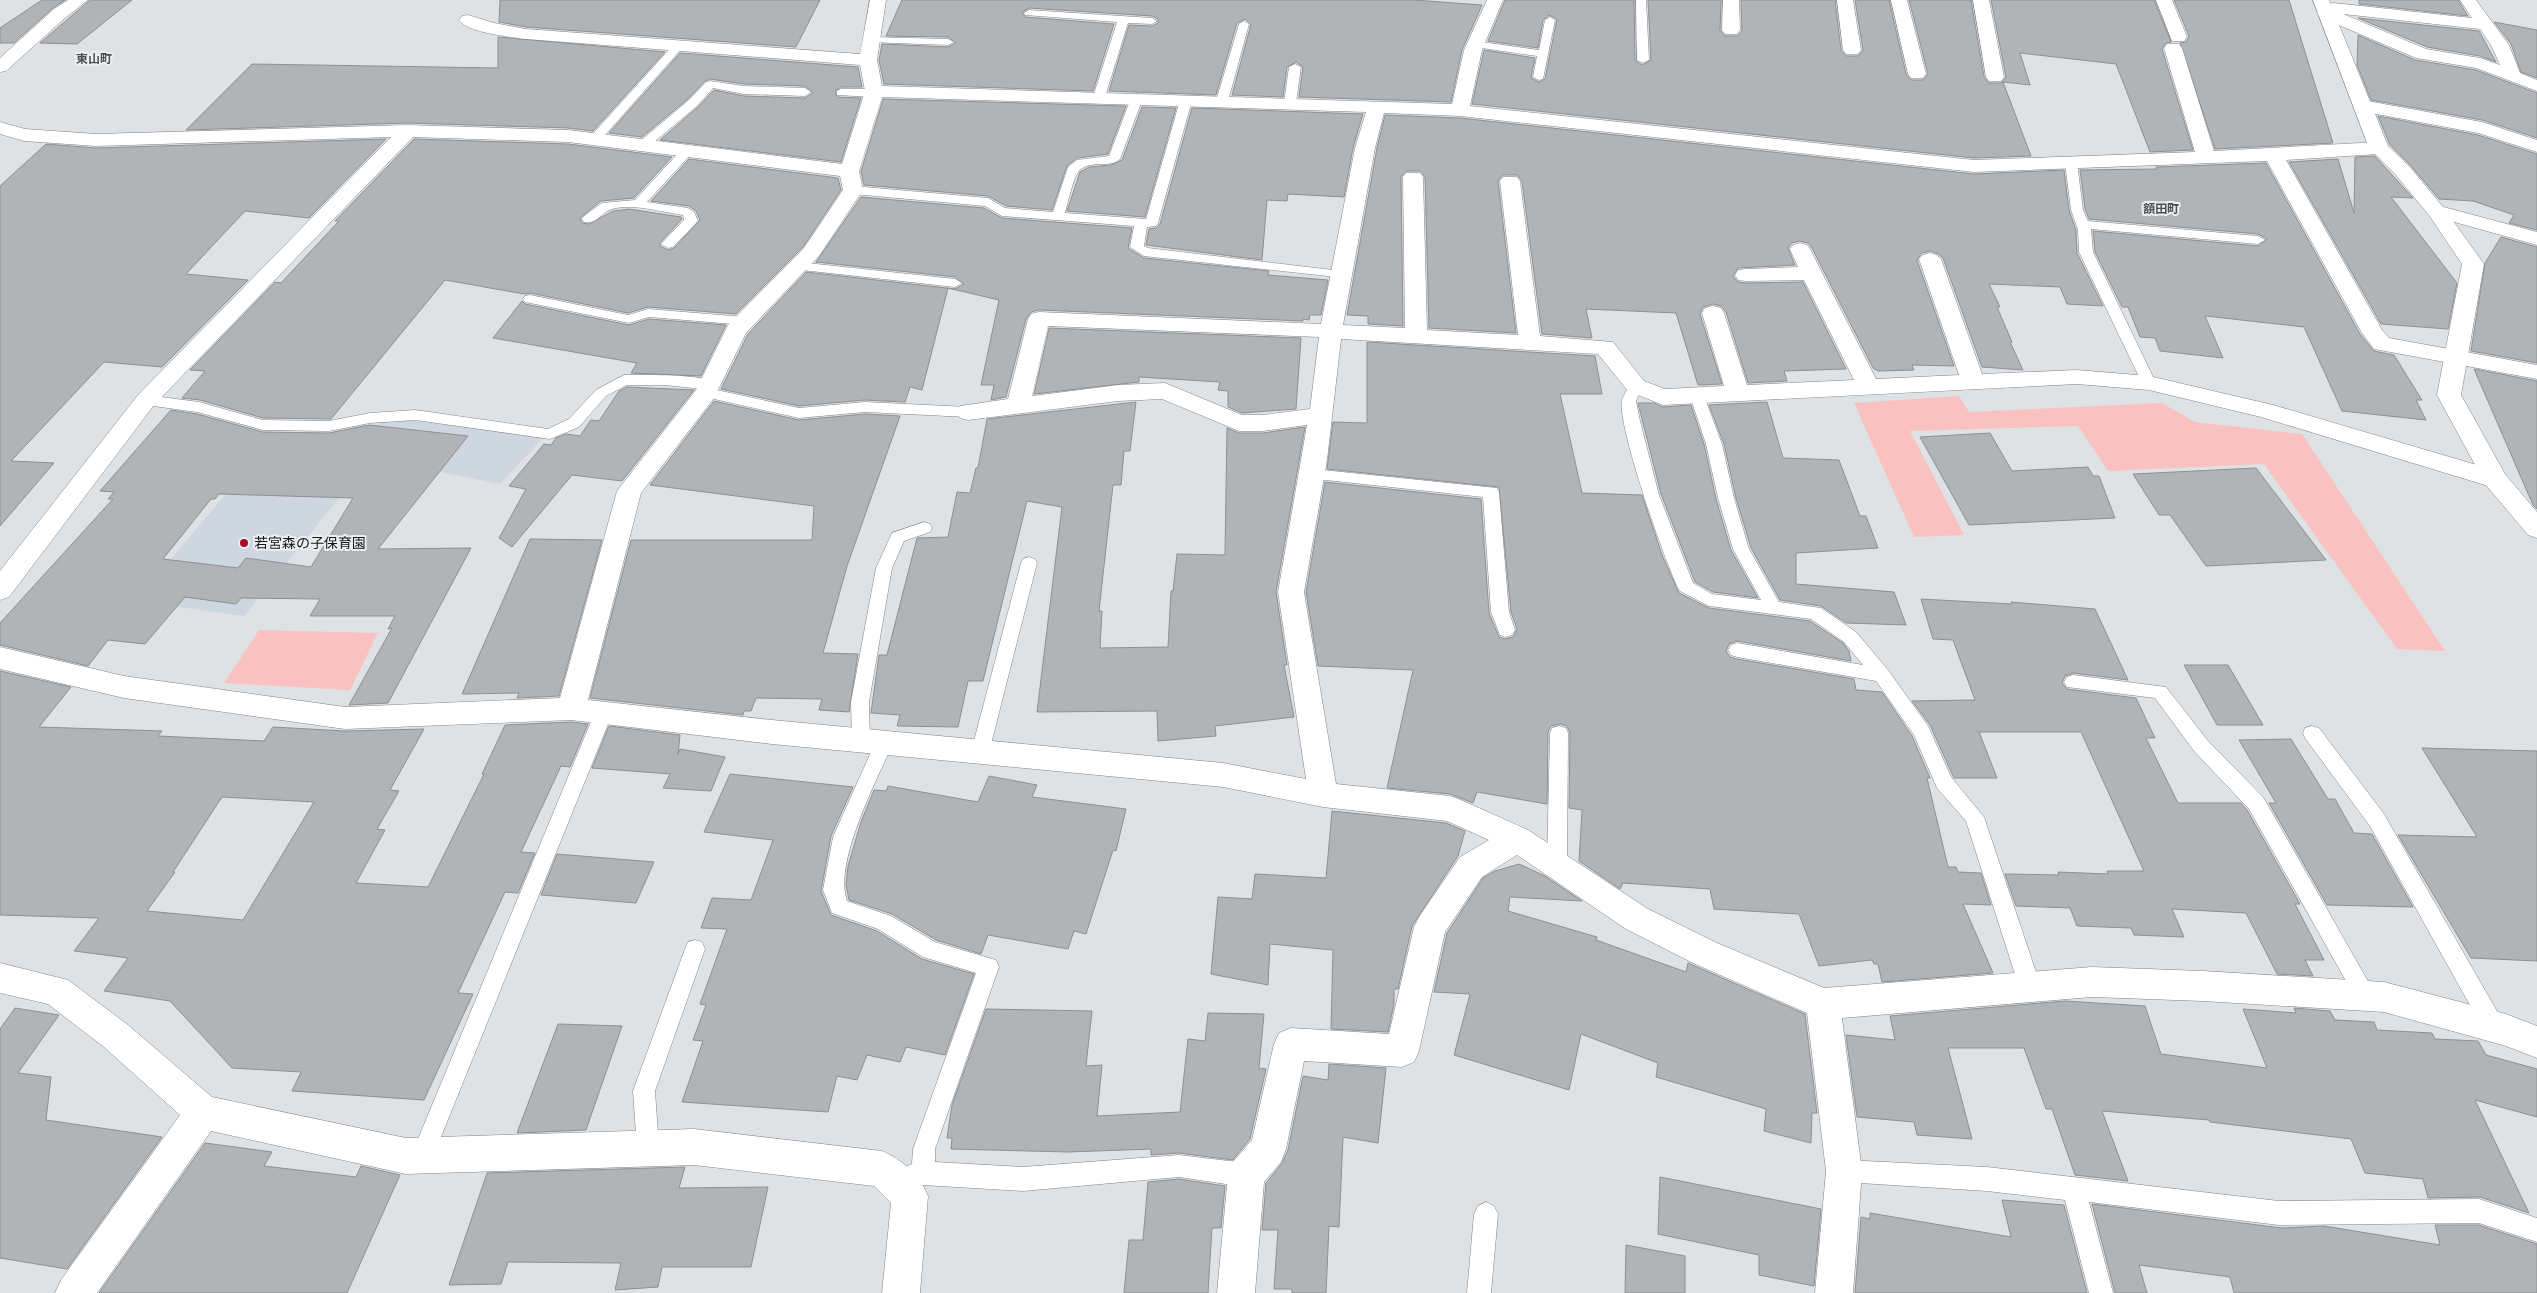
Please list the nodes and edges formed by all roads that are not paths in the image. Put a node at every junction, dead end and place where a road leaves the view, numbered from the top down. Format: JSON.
{"nodes":[{"id":1,"x":80,"y":0,"type":"edge"},
{"id":2,"x":878,"y":0,"type":"edge"},
{"id":3,"x":1495,"y":0,"type":"edge"},
{"id":4,"x":1641,"y":0,"type":"edge"},
{"id":5,"x":1731,"y":0,"type":"edge"},
{"id":6,"x":1845,"y":0,"type":"edge"},
{"id":7,"x":1899,"y":0,"type":"edge"},
{"id":8,"x":1981,"y":0,"type":"edge"},
{"id":9,"x":2164,"y":0,"type":"edge"},
{"id":10,"x":2468,"y":0,"type":"edge"},
{"id":11,"x":2323,"y":7,"type":"edge"},
{"id":12,"x":1029,"y":13,"type":"dead end"},
{"id":13,"x":468,"y":20,"type":"dead end"},
{"id":14,"x":1123,"y":20,"type":"junction"},
{"id":15,"x":1550,"y":20,"type":"dead end"},
{"id":16,"x":1152,"y":21,"type":"dead end"},
{"id":17,"x":1244,"y":24,"type":"dead end"},
{"id":18,"x":2483,"y":24,"type":"junction"},
{"id":19,"x":1731,"y":30,"type":"dead end"},
{"id":20,"x":871,"y":40,"type":"junction"},
{"id":21,"x":948,"y":42,"type":"dead end"},
{"id":22,"x":1475,"y":44,"type":"junction"},
{"id":23,"x":679,"y":45,"type":"junction"},
{"id":24,"x":1852,"y":50,"type":"dead end"},
{"id":25,"x":1544,"y":54,"type":"junction"},
{"id":26,"x":868,"y":60,"type":"junction"},
{"id":27,"x":1643,"y":60,"type":"dead end"},
{"id":28,"x":0,"y":67,"type":"edge"},
{"id":29,"x":1295,"y":67,"type":"dead end"},
{"id":30,"x":1917,"y":74,"type":"dead end"},
{"id":31,"x":2512,"y":76,"type":"junction"},
{"id":32,"x":1539,"y":77,"type":"dead end"},
{"id":33,"x":1995,"y":77,"type":"dead end"},
{"id":34,"x":2537,"y":86,"type":"edge"},
{"id":35,"x":805,"y":92,"type":"dead end"},
{"id":36,"x":874,"y":92,"type":"junction"},
{"id":37,"x":841,"y":93,"type":"dead end"},
{"id":38,"x":1099,"y":97,"type":"junction"},
{"id":39,"x":1137,"y":98,"type":"junction"},
{"id":40,"x":1186,"y":100,"type":"junction"},
{"id":41,"x":1222,"y":101,"type":"junction"},
{"id":42,"x":1290,"y":103,"type":"junction"},
{"id":43,"x":1377,"y":106,"type":"junction"},
{"id":44,"x":2362,"y":106,"type":"junction"},
{"id":45,"x":1460,"y":110,"type":"junction"},
{"id":46,"x":0,"y":128,"type":"edge"},
{"id":47,"x":408,"y":131,"type":"junction"},
{"id":48,"x":595,"y":139,"type":"junction"},
{"id":49,"x":643,"y":145,"type":"junction"},
{"id":50,"x":2537,"y":146,"type":"edge"},
{"id":51,"x":2379,"y":148,"type":"junction"},
{"id":52,"x":687,"y":151,"type":"junction"},
{"id":53,"x":2273,"y":156,"type":"junction"},
{"id":54,"x":2206,"y":158,"type":"junction"},
{"id":55,"x":2071,"y":163,"type":"junction"},
{"id":56,"x":1414,"y":177,"type":"dead end"},
{"id":57,"x":851,"y":180,"type":"junction"},
{"id":58,"x":1510,"y":181,"type":"dead end"},
{"id":59,"x":639,"y":203,"type":"junction"},
{"id":60,"x":2436,"y":211,"type":"junction"},
{"id":61,"x":1058,"y":216,"type":"junction"},
{"id":62,"x":589,"y":219,"type":"dead end"},
{"id":63,"x":1141,"y":222,"type":"junction"},
{"id":64,"x":2083,"y":224,"type":"junction"},
{"id":65,"x":2537,"y":239,"type":"edge"},
{"id":66,"x":2258,"y":240,"type":"dead end"},
{"id":67,"x":668,"y":244,"type":"dead end"},
{"id":68,"x":1800,"y":249,"type":"dead end"},
{"id":69,"x":1930,"y":259,"type":"dead end"},
{"id":70,"x":798,"y":266,"type":"junction"},
{"id":71,"x":1812,"y":273,"type":"junction"},
{"id":72,"x":1341,"y":275,"type":"junction"},
{"id":73,"x":1746,"y":275,"type":"dead end"},
{"id":74,"x":955,"y":283,"type":"dead end"},
{"id":75,"x":530,"y":299,"type":"dead end"},
{"id":76,"x":1713,"y":312,"type":"dead end"},
{"id":77,"x":745,"y":321,"type":"junction"},
{"id":78,"x":1330,"y":331,"type":"junction"},
{"id":79,"x":1416,"y":336,"type":"junction"},
{"id":80,"x":1530,"y":342,"type":"junction"},
{"id":81,"x":2457,"y":357,"type":"junction"},
{"id":82,"x":2537,"y":372,"type":"edge"},
{"id":83,"x":1973,"y":382,"type":"junction"},
{"id":84,"x":2149,"y":383,"type":"junction"},
{"id":85,"x":1636,"y":386,"type":"junction"},
{"id":86,"x":1868,"y":386,"type":"junction"},
{"id":87,"x":709,"y":389,"type":"junction"},
{"id":88,"x":1738,"y":393,"type":"junction"},
{"id":89,"x":1697,"y":396,"type":"junction"},
{"id":90,"x":146,"y":400,"type":"junction"},
{"id":91,"x":1018,"y":405,"type":"junction"},
{"id":92,"x":968,"y":412,"type":"joint"},
{"id":93,"x":1321,"y":415,"type":"junction"},
{"id":94,"x":1313,"y":474,"type":"junction"},
{"id":95,"x":2495,"y":479,"type":"junction"},
{"id":96,"x":924,"y":528,"type":"dead end"},
{"id":97,"x":2537,"y":529,"type":"edge"},
{"id":98,"x":1029,"y":563,"type":"dead end"},
{"id":99,"x":0,"y":590,"type":"edge"},
{"id":100,"x":1773,"y":607,"type":"junction"},
{"id":101,"x":1506,"y":630,"type":"dead end"},
{"id":102,"x":1737,"y":650,"type":"dead end"},
{"id":103,"x":0,"y":658,"type":"edge"},
{"id":104,"x":1882,"y":675,"type":"junction"},
{"id":105,"x":2073,"y":682,"type":"dead end"},
{"id":106,"x":572,"y":709,"type":"junction"},
{"id":107,"x":604,"y":712,"type":"junction"},
{"id":108,"x":2312,"y":733,"type":"dead end"},
{"id":109,"x":1559,"y":734,"type":"dead end"},
{"id":110,"x":873,"y":742,"type":"junction"},
{"id":111,"x":980,"y":752,"type":"junction"},
{"id":112,"x":1323,"y":794,"type":"junction"},
{"id":113,"x":1517,"y":839,"type":"junction"},
{"id":114,"x":1557,"y":866,"type":"junction"},
{"id":115,"x":695,"y":949,"type":"dead end"},
{"id":116,"x":0,"y":978,"type":"edge"},
{"id":117,"x":2030,"y":987,"type":"junction"},
{"id":118,"x":2366,"y":997,"type":"junction"},
{"id":119,"x":1823,"y":1004,"type":"junction"},
{"id":120,"x":2494,"y":1027,"type":"junction"},
{"id":121,"x":2537,"y":1042,"type":"edge"},
{"id":122,"x":203,"y":1112,"type":"junction"},
{"id":123,"x":648,"y":1148,"type":"junction"},
{"id":124,"x":422,"y":1156,"type":"junction"},
{"id":125,"x":1844,"y":1171,"type":"junction"},
{"id":126,"x":1246,"y":1175,"type":"junction"},
{"id":127,"x":907,"y":1176,"type":"junction"},
{"id":128,"x":2074,"y":1190,"type":"junction"},
{"id":129,"x":1486,"y":1214,"type":"dead end"},
{"id":130,"x":2537,"y":1230,"type":"edge"},
{"id":131,"x":74,"y":1293,"type":"edge"},
{"id":132,"x":901,"y":1293,"type":"edge"},
{"id":133,"x":1236,"y":1293,"type":"edge"},
{"id":134,"x":1479,"y":1293,"type":"edge"},
{"id":135,"x":1834,"y":1293,"type":"edge"},
{"id":136,"x":2101,"y":1293,"type":"edge"}],
"edges":[{"from":1,"to":28,"type":"street"},
{"from":2,"to":20,"type":"street"},
{"from":3,"to":22,"type":"street"},
{"from":4,"to":27,"type":"lane"},
{"from":5,"to":19,"type":"street"},
{"from":6,"to":24,"type":"street"},
{"from":7,"to":30,"type":"street"},
{"from":8,"to":33,"type":"street"},
{"from":9,"to":54,"type":"street"},
{"from":10,"to":18,"type":"street"},
{"from":11,"to":18,"type":"street"},
{"from":11,"to":31,"type":"street"},
{"from":11,"to":44,"type":"street"},
{"from":12,"to":14,"type":"lane"},
{"from":13,"to":23,"type":"street"},
{"from":14,"to":16,"type":"lane"},
{"from":14,"to":38,"type":"lane"},
{"from":15,"to":25,"type":"lane"},
{"from":17,"to":41,"type":"lane"},
{"from":18,"to":31,"type":"street"},
{"from":20,"to":21,"type":"lane"},
{"from":20,"to":26,"type":"street"},
{"from":22,"to":25,"type":"lane"},
{"from":22,"to":45,"type":"street"},
{"from":23,"to":26,"type":"street"},
{"from":23,"to":48,"type":"lane"},
{"from":25,"to":32,"type":"lane"},
{"from":26,"to":36,"type":"street"},
{"from":29,"to":42,"type":"lane"},
{"from":31,"to":34,"type":"street"},
{"from":35,"to":49,"type":"lane"},
{"from":36,"to":37,"type":"lane"},
{"from":36,"to":38,"type":"street"},
{"from":36,"to":57,"type":"street"},
{"from":38,"to":39,"type":"street"},
{"from":39,"to":40,"type":"street"},
{"from":39,"to":61,"type":"lane"},
{"from":40,"to":41,"type":"street"},
{"from":40,"to":63,"type":"lane"},
{"from":41,"to":42,"type":"street"},
{"from":42,"to":43,"type":"street"},
{"from":43,"to":45,"type":"street"},
{"from":43,"to":72,"type":"street"},
{"from":44,"to":50,"type":"street"},
{"from":44,"to":51,"type":"street"},
{"from":45,"to":55,"type":"street"},
{"from":46,"to":47,"type":"street"},
{"from":47,"to":48,"type":"street"},
{"from":47,"to":90,"type":"street"},
{"from":48,"to":49,"type":"street"},
{"from":49,"to":52,"type":"street"},
{"from":51,"to":53,"type":"street"},
{"from":51,"to":60,"type":"street"},
{"from":52,"to":57,"type":"street"},
{"from":52,"to":59,"type":"lane"},
{"from":53,"to":54,"type":"street"},
{"from":53,"to":81,"type":"street"},
{"from":54,"to":55,"type":"street"},
{"from":55,"to":64,"type":"lane"},
{"from":56,"to":79,"type":"street"},
{"from":57,"to":61,"type":"lane"},
{"from":57,"to":70,"type":"street"},
{"from":58,"to":80,"type":"street"},
{"from":59,"to":62,"type":"lane"},
{"from":59,"to":67,"type":"lane"},
{"from":60,"to":65,"type":"street"},
{"from":60,"to":81,"type":"street"},
{"from":61,"to":63,"type":"lane"},
{"from":63,"to":72,"type":"lane"},
{"from":64,"to":66,"type":"lane"},
{"from":64,"to":84,"type":"lane"},
{"from":68,"to":71,"type":"street"},
{"from":69,"to":83,"type":"street"},
{"from":70,"to":74,"type":"lane"},
{"from":70,"to":77,"type":"street"},
{"from":71,"to":73,"type":"street"},
{"from":71,"to":86,"type":"street"},
{"from":72,"to":78,"type":"street"},
{"from":75,"to":77,"type":"lane"},
{"from":76,"to":88,"type":"street"},
{"from":77,"to":87,"type":"street"},
{"from":78,"to":79,"type":"street"},
{"from":78,"to":91,"type":"street"},
{"from":78,"to":93,"type":"street"},
{"from":79,"to":80,"type":"street"},
{"from":80,"to":85,"type":"street"},
{"from":81,"to":82,"type":"street"},
{"from":81,"to":95,"type":"street"},
{"from":83,"to":84,"type":"street"},
{"from":83,"to":86,"type":"street"},
{"from":84,"to":95,"type":"street"},
{"from":85,"to":89,"type":"street"},
{"from":85,"to":100,"type":"lane"},
{"from":86,"to":88,"type":"street"},
{"from":87,"to":90,"type":"lane"},
{"from":87,"to":92,"type":"lane"},
{"from":87,"to":106,"type":"street"},
{"from":88,"to":89,"type":"street"},
{"from":89,"to":100,"type":"lane"},
{"from":90,"to":99,"type":"street"},
{"from":91,"to":92,"type":"street"},
{"from":91,"to":93,"type":"street"},
{"from":93,"to":94,"type":"street"},
{"from":94,"to":101,"type":"lane"},
{"from":94,"to":112,"type":"street"},
{"from":95,"to":97,"type":"street"},
{"from":96,"to":110,"type":"lane"},
{"from":98,"to":111,"type":"lane"},
{"from":100,"to":104,"type":"lane"},
{"from":102,"to":104,"type":"lane"},
{"from":103,"to":106,"type":"street"},
{"from":104,"to":117,"type":"lane"},
{"from":105,"to":118,"type":"lane"},
{"from":106,"to":107,"type":"street"},
{"from":107,"to":110,"type":"street"},
{"from":107,"to":124,"type":"lane"},
{"from":108,"to":120,"type":"lane"},
{"from":109,"to":114,"type":"lane"},
{"from":110,"to":111,"type":"street"},
{"from":110,"to":127,"type":"lane"},
{"from":111,"to":112,"type":"street"},
{"from":112,"to":113,"type":"street"},
{"from":113,"to":114,"type":"street"},
{"from":113,"to":126,"type":"street"},
{"from":114,"to":119,"type":"street"},
{"from":115,"to":123,"type":"lane"},
{"from":116,"to":122,"type":"street"},
{"from":117,"to":118,"type":"street"},
{"from":117,"to":119,"type":"street"},
{"from":118,"to":120,"type":"street"},
{"from":119,"to":125,"type":"street"},
{"from":120,"to":121,"type":"street"},
{"from":122,"to":124,"type":"street"},
{"from":122,"to":131,"type":"street"},
{"from":123,"to":124,"type":"street"},
{"from":123,"to":127,"type":"street"},
{"from":125,"to":128,"type":"lane"},
{"from":125,"to":135,"type":"street"},
{"from":126,"to":127,"type":"lane"},
{"from":126,"to":133,"type":"street"},
{"from":127,"to":132,"type":"street"},
{"from":128,"to":130,"type":"lane"},
{"from":128,"to":136,"type":"lane"},
{"from":129,"to":134,"type":"lane"}]}
